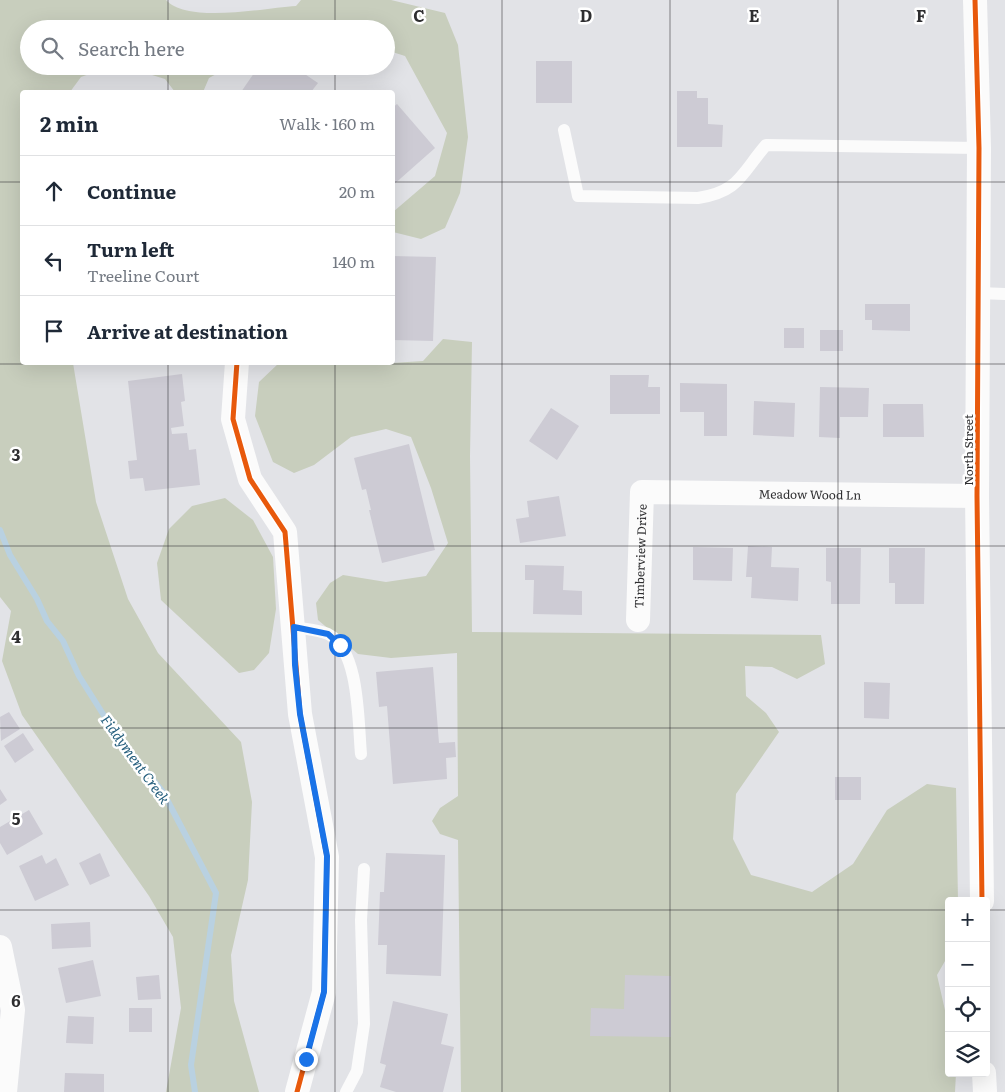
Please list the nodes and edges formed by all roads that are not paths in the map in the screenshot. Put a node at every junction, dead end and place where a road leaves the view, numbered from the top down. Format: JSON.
{"nodes":[{"id":1,"x":975,"y":0,"type":"edge"},
{"id":2,"x":564,"y":130,"type":"dead end"},
{"id":3,"x":979,"y":148,"type":"junction"},
{"id":4,"x":978,"y":293,"type":"junction"},
{"id":5,"x":1005,"y":294,"type":"edge"},
{"id":6,"x":237,"y":365,"type":"edge"},
{"id":7,"x":642,"y":492,"type":"joint"},
{"id":8,"x":977,"y":496,"type":"junction"},
{"id":9,"x":638,"y":620,"type":"dead end"},
{"id":10,"x":294,"y":627,"type":"junction"},
{"id":11,"x":361,"y":754,"type":"dead end"},
{"id":12,"x":364,"y":869,"type":"dead end"},
{"id":13,"x":982,"y":897,"type":"edge"},
{"id":14,"x":0,"y":947,"type":"edge"},
{"id":15,"x":4,"y":1061,"type":"edge"},
{"id":16,"x":984,"y":1077,"type":"edge"},
{"id":17,"x":5,"y":1092,"type":"edge"},
{"id":18,"x":297,"y":1092,"type":"edge"},
{"id":19,"x":346,"y":1092,"type":"edge"},
{"id":20,"x":985,"y":1092,"type":"edge"}],
"edges":[{"from":1,"to":3,"type":"street","name":"North Street"},
{"from":2,"to":3,"type":"lane"},
{"from":3,"to":4,"type":"street","name":"North Street"},
{"from":4,"to":5,"type":"lane"},
{"from":4,"to":8,"type":"street","name":"North Street"},
{"from":6,"to":10,"type":"street"},
{"from":7,"to":8,"type":"street","name":"Meadow Wood Ln"},
{"from":7,"to":9,"type":"street","name":"Timberview Drive"},
{"from":8,"to":13,"type":"street","name":"North Street"},
{"from":10,"to":11,"type":"lane"},
{"from":10,"to":18,"type":"street"},
{"from":12,"to":19,"type":"lane"},
{"from":14,"to":15,"type":"street"},
{"from":15,"to":17,"type":"street"},
{"from":16,"to":20,"type":"street"}]}
